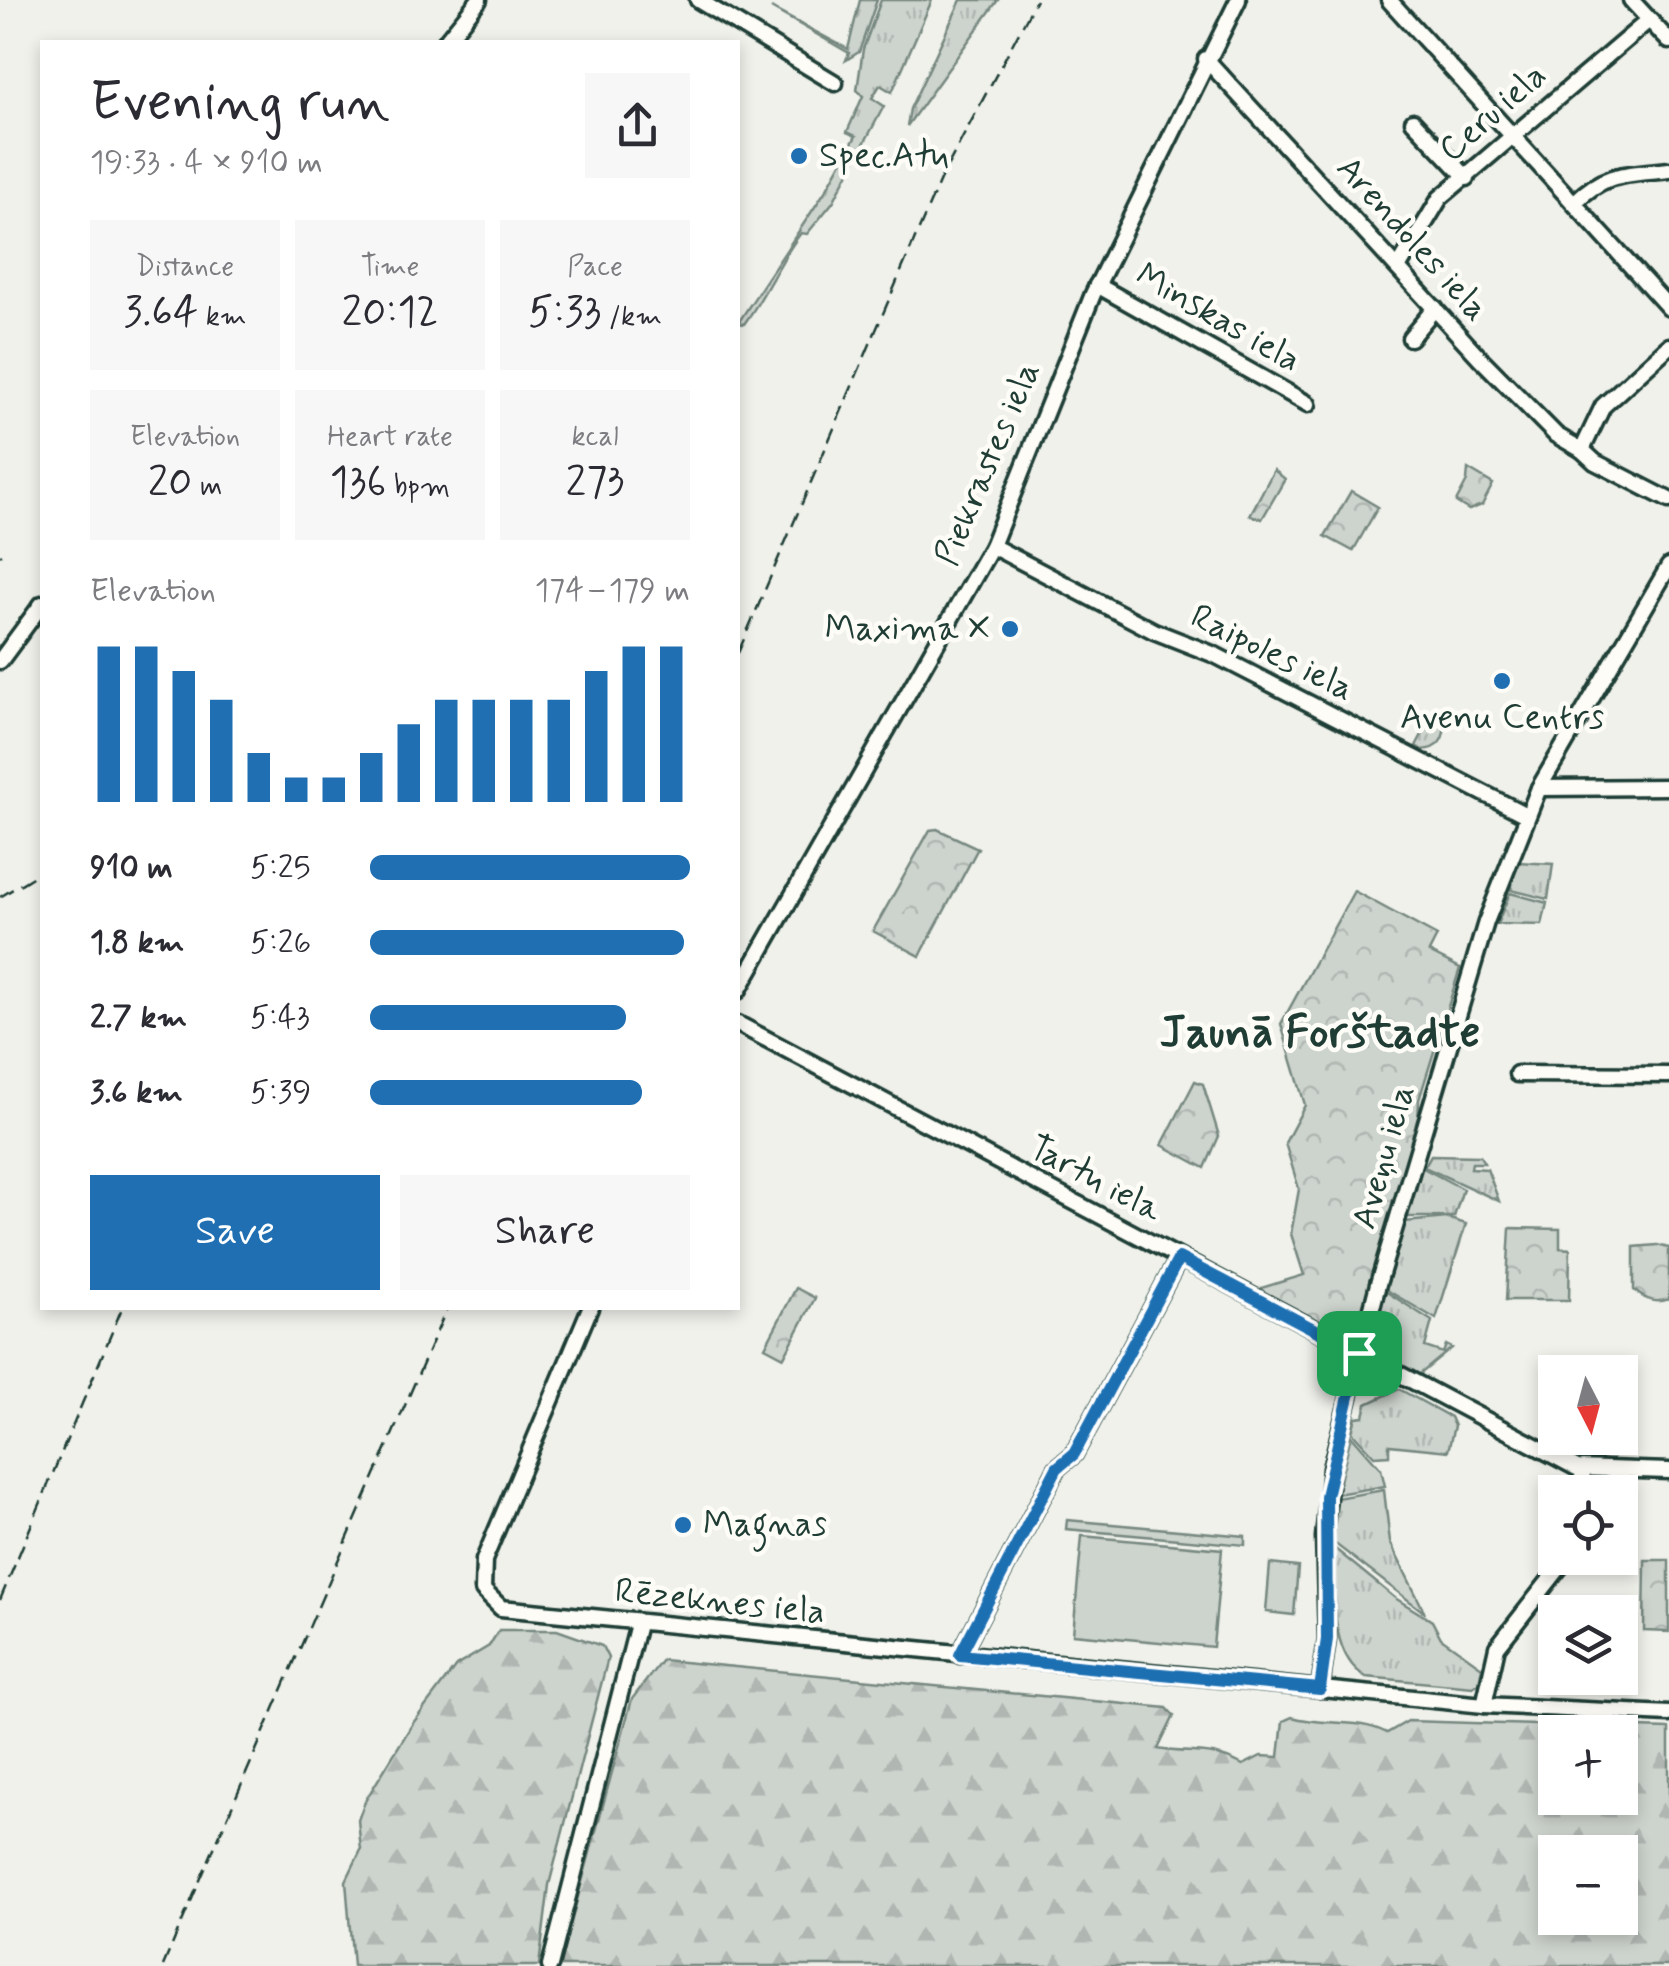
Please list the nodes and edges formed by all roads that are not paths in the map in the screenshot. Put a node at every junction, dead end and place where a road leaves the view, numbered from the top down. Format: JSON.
{"nodes":[{"id":1,"x":479,"y":0,"type":"edge"},
{"id":2,"x":698,"y":0,"type":"edge"},
{"id":3,"x":1238,"y":0,"type":"edge"},
{"id":4,"x":1389,"y":0,"type":"edge"},
{"id":5,"x":1631,"y":0,"type":"edge"},
{"id":6,"x":1649,"y":20,"type":"junction"},
{"id":7,"x":447,"y":40,"type":"edge"},
{"id":8,"x":1669,"y":42,"type":"edge"},
{"id":9,"x":1206,"y":60,"type":"junction"},
{"id":10,"x":836,"y":83,"type":"dead end"},
{"id":11,"x":1413,"y":120,"type":"dead end"},
{"id":12,"x":1512,"y":134,"type":"junction"},
{"id":13,"x":1669,"y":170,"type":"edge"},
{"id":14,"x":1467,"y":178,"type":"junction"},
{"id":15,"x":1575,"y":202,"type":"junction"},
{"id":16,"x":1398,"y":268,"type":"junction"},
{"id":17,"x":1097,"y":284,"type":"junction"},
{"id":18,"x":1435,"y":308,"type":"junction"},
{"id":19,"x":1669,"y":308,"type":"edge"},
{"id":20,"x":1410,"y":338,"type":"dead end"},
{"id":21,"x":1669,"y":346,"type":"edge"},
{"id":22,"x":1308,"y":404,"type":"dead end"},
{"id":23,"x":1582,"y":450,"type":"junction"},
{"id":24,"x":1669,"y":500,"type":"edge"},
{"id":25,"x":992,"y":546,"type":"junction"},
{"id":26,"x":1669,"y":566,"type":"edge"},
{"id":27,"x":40,"y":607,"type":"edge"},
{"id":28,"x":0,"y":662,"type":"edge"},
{"id":29,"x":1669,"y":787,"type":"edge"},
{"id":30,"x":1539,"y":788,"type":"junction"},
{"id":31,"x":1526,"y":815,"type":"junction"},
{"id":32,"x":740,"y":987,"type":"edge"},
{"id":33,"x":740,"y":1025,"type":"edge"},
{"id":34,"x":1517,"y":1074,"type":"dead end"},
{"id":35,"x":1669,"y":1074,"type":"edge"},
{"id":36,"x":1179,"y":1258,"type":"junction"},
{"id":37,"x":589,"y":1310,"type":"edge"},
{"id":38,"x":1359,"y":1353,"type":"junction"},
{"id":39,"x":1583,"y":1470,"type":"junction"},
{"id":40,"x":1669,"y":1471,"type":"edge"},
{"id":41,"x":1582,"y":1475,"type":"edge"},
{"id":42,"x":1554,"y":1575,"type":"edge"},
{"id":43,"x":638,"y":1624,"type":"junction"},
{"id":44,"x":960,"y":1655,"type":"junction"},
{"id":45,"x":1320,"y":1689,"type":"junction"},
{"id":46,"x":1484,"y":1705,"type":"junction"},
{"id":47,"x":1669,"y":1714,"type":"edge"},
{"id":48,"x":550,"y":1966,"type":"edge"}],
"edges":[{"from":1,"to":7,"type":"street"},
{"from":2,"to":10,"type":"street"},
{"from":3,"to":9,"type":"street","name":"Piekrastes iela"},
{"from":4,"to":12,"type":"street"},
{"from":5,"to":6,"type":"street"},
{"from":6,"to":8,"type":"street"},
{"from":6,"to":12,"type":"street","name":"Ceru iela"},
{"from":9,"to":16,"type":"street","name":"Arendoles iela"},
{"from":9,"to":17,"type":"street","name":"Piekrastes iela"},
{"from":11,"to":14,"type":"street"},
{"from":12,"to":14,"type":"street","name":"Ceru iela"},
{"from":12,"to":15,"type":"street"},
{"from":13,"to":15,"type":"street"},
{"from":14,"to":16,"type":"street","name":"Ceru iela"},
{"from":15,"to":19,"type":"street"},
{"from":16,"to":18,"type":"street","name":"Arendoles iela"},
{"from":17,"to":22,"type":"street","name":"Minskas iela"},
{"from":17,"to":25,"type":"street","name":"Piekrastes iela"},
{"from":18,"to":20,"type":"street"},
{"from":18,"to":23,"type":"street","name":"Arendoles iela"},
{"from":21,"to":23,"type":"street"},
{"from":23,"to":24,"type":"street"},
{"from":25,"to":31,"type":"street","name":"Raipoles iela"},
{"from":25,"to":32,"type":"street","name":"Piekrastes iela"},
{"from":26,"to":30,"type":"street","name":"Aveņu iela"},
{"from":27,"to":28,"type":"street"},
{"from":29,"to":30,"type":"street"},
{"from":30,"to":31,"type":"street","name":"Aveņu iela"},
{"from":31,"to":38,"type":"street","name":"Aveņu iela"},
{"from":33,"to":36,"type":"street","name":"Tartu iela"},
{"from":34,"to":35,"type":"street"},
{"from":36,"to":38,"type":"street","name":"Tartu iela"},
{"from":36,"to":44,"type":"street"},
{"from":37,"to":43,"type":"street","name":"Rēzeknes iela"},
{"from":38,"to":39,"type":"street","name":"Tartu iela"},
{"from":38,"to":45,"type":"street","name":"Aveņu iela"},
{"from":39,"to":40,"type":"street"},
{"from":39,"to":41,"type":"street"},
{"from":42,"to":46,"type":"street"},
{"from":43,"to":44,"type":"street","name":"Rēzeknes iela"},
{"from":43,"to":48,"type":"street"},
{"from":44,"to":45,"type":"street","name":"Rēzeknes iela"},
{"from":45,"to":46,"type":"street","name":"Rēzeknes iela"},
{"from":46,"to":47,"type":"street","name":"Rēzeknes iela"}]}
